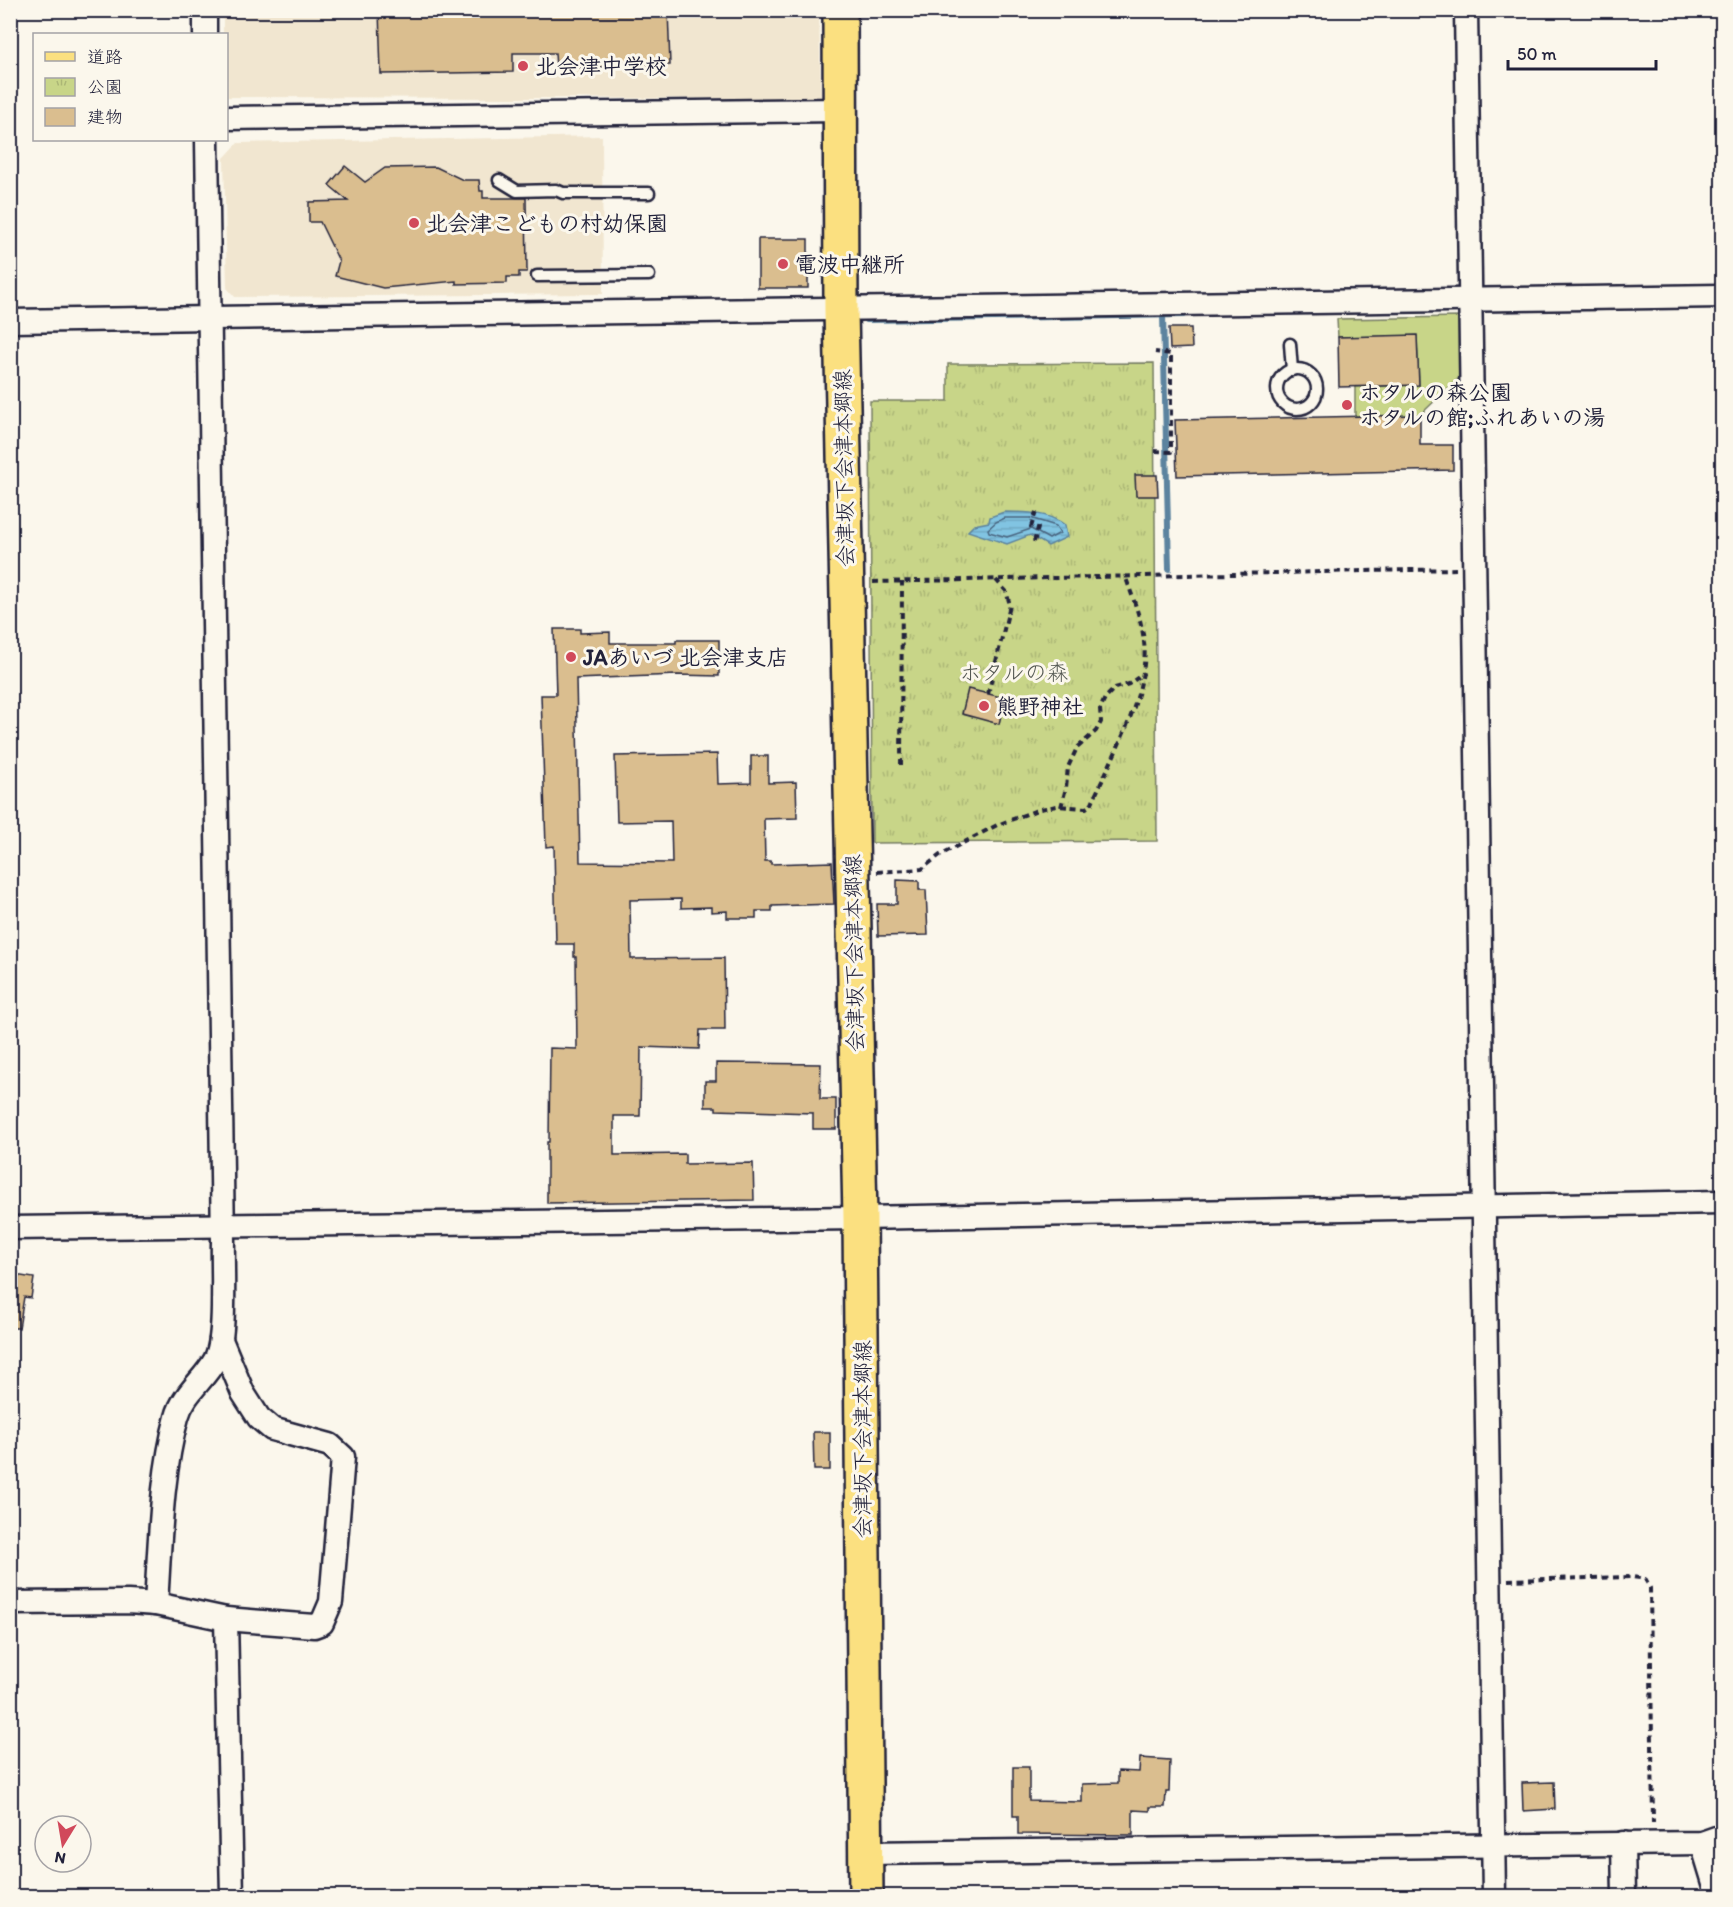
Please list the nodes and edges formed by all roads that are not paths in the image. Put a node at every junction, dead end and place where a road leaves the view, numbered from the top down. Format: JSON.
{"nodes":[{"id":1,"x":205,"y":10,"type":"edge"},
{"id":2,"x":840,"y":10,"type":"edge"},
{"id":3,"x":1466,"y":10,"type":"edge"},
{"id":4,"x":205,"y":33,"type":"edge"},
{"id":5,"x":840,"y":110,"type":"junction"},
{"id":6,"x":228,"y":118,"type":"edge"},
{"id":7,"x":207,"y":141,"type":"edge"},
{"id":8,"x":499,"y":180,"type":"dead end"},
{"id":9,"x":649,"y":193,"type":"dead end"},
{"id":10,"x":650,"y":275,"type":"dead end"},
{"id":11,"x":537,"y":276,"type":"dead end"},
{"id":12,"x":1722,"y":296,"type":"edge"},
{"id":13,"x":1471,"y":300,"type":"junction"},
{"id":14,"x":841,"y":310,"type":"junction"},
{"id":15,"x":210,"y":318,"type":"junction"},
{"id":16,"x":10,"y":321,"type":"edge"},
{"id":17,"x":1290,"y":344,"type":"dead end"},
{"id":18,"x":1293,"y":370,"type":"dead end"},
{"id":19,"x":1722,"y":1202,"type":"edge"},
{"id":20,"x":1485,"y":1206,"type":"junction"},
{"id":21,"x":860,"y":1218,"type":"junction"},
{"id":22,"x":222,"y":1225,"type":"junction"},
{"id":23,"x":10,"y":1228,"type":"edge"},
{"id":24,"x":221,"y":1340,"type":"junction"},
{"id":25,"x":10,"y":1602,"type":"edge"},
{"id":26,"x":156,"y":1604,"type":"junction"},
{"id":27,"x":226,"y":1619,"type":"junction"},
{"id":28,"x":1712,"y":1839,"type":"edge"},
{"id":29,"x":1623,"y":1843,"type":"junction"},
{"id":30,"x":1493,"y":1847,"type":"junction"},
{"id":31,"x":865,"y":1854,"type":"junction"},
{"id":32,"x":232,"y":1896,"type":"edge"},
{"id":33,"x":866,"y":1896,"type":"edge"},
{"id":34,"x":1494,"y":1896,"type":"edge"},
{"id":35,"x":1624,"y":1896,"type":"edge"},
{"id":36,"x":1718,"y":1896,"type":"edge"}],
"edges":[{"from":1,"to":4,"type":"street"},
{"from":2,"to":5,"type":"main road","name":"会津坂下会津本郷線"},
{"from":3,"to":13,"type":"street"},
{"from":5,"to":6,"type":"street"},
{"from":5,"to":14,"type":"main road","name":"会津坂下会津本郷線"},
{"from":7,"to":15,"type":"street"},
{"from":8,"to":9,"type":"lane"},
{"from":10,"to":11,"type":"lane"},
{"from":12,"to":13,"type":"street"},
{"from":13,"to":14,"type":"street"},
{"from":13,"to":20,"type":"street"},
{"from":14,"to":15,"type":"street"},
{"from":14,"to":21,"type":"main road","name":"会津坂下会津本郷線"},
{"from":15,"to":16,"type":"street"},
{"from":15,"to":22,"type":"street"},
{"from":17,"to":18,"type":"lane"},
{"from":19,"to":20,"type":"street"},
{"from":20,"to":21,"type":"street"},
{"from":20,"to":30,"type":"street"},
{"from":21,"to":22,"type":"street"},
{"from":21,"to":31,"type":"main road","name":"会津坂下会津本郷線"},
{"from":22,"to":23,"type":"street"},
{"from":22,"to":24,"type":"street"},
{"from":24,"to":26,"type":"street"},
{"from":24,"to":27,"type":"street"},
{"from":25,"to":26,"type":"street"},
{"from":26,"to":27,"type":"street"},
{"from":27,"to":32,"type":"street"},
{"from":28,"to":29,"type":"street"},
{"from":28,"to":36,"type":"street"},
{"from":29,"to":30,"type":"street"},
{"from":29,"to":35,"type":"street"},
{"from":30,"to":31,"type":"street"},
{"from":30,"to":34,"type":"street"},
{"from":31,"to":33,"type":"main road","name":"会津坂下会津本郷線"}]}
